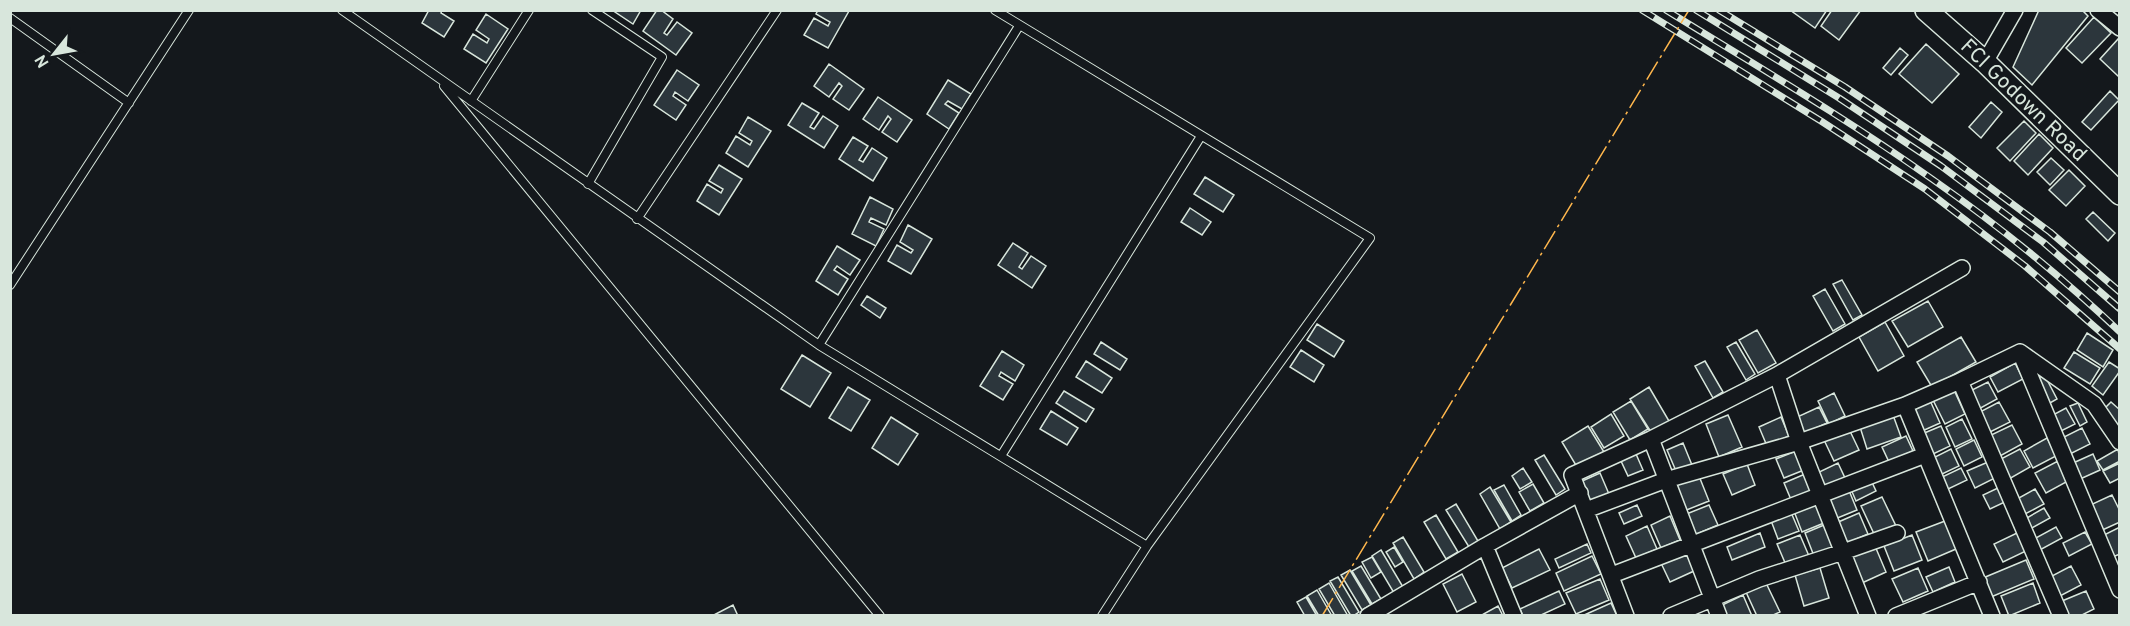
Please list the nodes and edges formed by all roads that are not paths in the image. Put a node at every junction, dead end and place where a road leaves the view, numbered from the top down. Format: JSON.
{"nodes":[{"id":1,"x":189,"y":10,"type":"edge"},
{"id":2,"x":342,"y":10,"type":"edge"},
{"id":3,"x":530,"y":10,"type":"edge"},
{"id":4,"x":592,"y":10,"type":"edge"},
{"id":5,"x":777,"y":10,"type":"edge"},
{"id":6,"x":995,"y":10,"type":"edge"},
{"id":7,"x":1926,"y":10,"type":"edge"},
{"id":8,"x":2014,"y":10,"type":"edge"},
{"id":9,"x":2098,"y":10,"type":"edge"},
{"id":10,"x":10,"y":18,"type":"edge"},
{"id":11,"x":1018,"y":26,"type":"junction"},
{"id":12,"x":2120,"y":28,"type":"edge"},
{"id":13,"x":1985,"y":62,"type":"junction"},
{"id":14,"x":438,"y":78,"type":"junction"},
{"id":15,"x":471,"y":101,"type":"junction"},
{"id":16,"x":129,"y":103,"type":"junction"},
{"id":17,"x":1201,"y":136,"type":"junction"},
{"id":18,"x":588,"y":184,"type":"junction"},
{"id":19,"x":2120,"y":194,"type":"edge"},
{"id":20,"x":637,"y":219,"type":"junction"},
{"id":21,"x":1962,"y":267,"type":"dead end"},
{"id":22,"x":10,"y":285,"type":"edge"},
{"id":23,"x":819,"y":345,"type":"junction"},
{"id":24,"x":2020,"y":352,"type":"junction"},
{"id":25,"x":1777,"y":375,"type":"junction"},
{"id":26,"x":1960,"y":381,"type":"junction"},
{"id":27,"x":1905,"y":405,"type":"junction"},
{"id":28,"x":1651,"y":439,"type":"junction"},
{"id":29,"x":1799,"y":442,"type":"junction"},
{"id":30,"x":2120,"y":442,"type":"edge"},
{"id":31,"x":1925,"y":454,"type":"junction"},
{"id":32,"x":1001,"y":456,"type":"junction"},
{"id":33,"x":1666,"y":480,"type":"junction"},
{"id":34,"x":1580,"y":493,"type":"junction"},
{"id":35,"x":1820,"y":494,"type":"junction"},
{"id":36,"x":1586,"y":510,"type":"junction"},
{"id":37,"x":1897,"y":533,"type":"dead end"},
{"id":38,"x":1691,"y":544,"type":"junction"},
{"id":39,"x":1147,"y":546,"type":"junction"},
{"id":40,"x":1485,"y":546,"type":"junction"},
{"id":41,"x":1843,"y":552,"type":"junction"},
{"id":42,"x":1612,"y":575,"type":"junction"},
{"id":43,"x":1978,"y":582,"type":"junction"},
{"id":44,"x":2120,"y":590,"type":"edge"},
{"id":45,"x":1712,"y":598,"type":"junction"},
{"id":46,"x":880,"y":615,"type":"edge"},
{"id":47,"x":1102,"y":615,"type":"edge"},
{"id":48,"x":1368,"y":615,"type":"edge"},
{"id":49,"x":1514,"y":615,"type":"edge"},
{"id":50,"x":1626,"y":615,"type":"edge"},
{"id":51,"x":1671,"y":615,"type":"edge"},
{"id":52,"x":1719,"y":615,"type":"edge"},
{"id":53,"x":1868,"y":615,"type":"edge"},
{"id":54,"x":1896,"y":615,"type":"edge"},
{"id":55,"x":1992,"y":615,"type":"edge"},
{"id":56,"x":2061,"y":615,"type":"edge"}],
"edges":[{"from":1,"to":16,"type":"lane"},
{"from":2,"to":14,"type":"lane"},
{"from":3,"to":15,"type":"lane"},
{"from":4,"to":18,"type":"lane"},
{"from":5,"to":20,"type":"lane"},
{"from":6,"to":11,"type":"lane"},
{"from":7,"to":13,"type":"street","name":"FCI Godown Road"},
{"from":8,"to":13,"type":"street"},
{"from":9,"to":12,"type":"street"},
{"from":10,"to":16,"type":"lane"},
{"from":11,"to":17,"type":"lane"},
{"from":11,"to":23,"type":"lane"},
{"from":13,"to":19,"type":"street","name":"FCI Godown Road"},
{"from":14,"to":15,"type":"lane"},
{"from":14,"to":46,"type":"lane"},
{"from":15,"to":18,"type":"lane"},
{"from":16,"to":22,"type":"lane"},
{"from":17,"to":32,"type":"lane"},
{"from":17,"to":39,"type":"lane"},
{"from":18,"to":20,"type":"lane"},
{"from":20,"to":23,"type":"lane"},
{"from":21,"to":25,"type":"street"},
{"from":23,"to":32,"type":"lane"},
{"from":24,"to":26,"type":"street"},
{"from":24,"to":30,"type":"street"},
{"from":24,"to":44,"type":"street"},
{"from":25,"to":28,"type":"street"},
{"from":25,"to":29,"type":"street"},
{"from":26,"to":27,"type":"street"},
{"from":26,"to":56,"type":"street"},
{"from":27,"to":29,"type":"street"},
{"from":27,"to":31,"type":"street"},
{"from":28,"to":33,"type":"street"},
{"from":28,"to":34,"type":"street"},
{"from":29,"to":33,"type":"street"},
{"from":29,"to":35,"type":"street"},
{"from":31,"to":35,"type":"street"},
{"from":31,"to":43,"type":"street"},
{"from":32,"to":39,"type":"lane"},
{"from":33,"to":36,"type":"street"},
{"from":33,"to":38,"type":"street"},
{"from":34,"to":36,"type":"street"},
{"from":34,"to":40,"type":"street"},
{"from":35,"to":38,"type":"street"},
{"from":35,"to":41,"type":"street"},
{"from":36,"to":42,"type":"street"},
{"from":37,"to":41,"type":"street"},
{"from":38,"to":42,"type":"street"},
{"from":38,"to":45,"type":"street"},
{"from":39,"to":47,"type":"lane"},
{"from":40,"to":48,"type":"street"},
{"from":40,"to":49,"type":"street"},
{"from":41,"to":45,"type":"street"},
{"from":41,"to":53,"type":"street"},
{"from":42,"to":50,"type":"street"},
{"from":43,"to":54,"type":"street"},
{"from":43,"to":55,"type":"street"},
{"from":45,"to":51,"type":"street"},
{"from":45,"to":52,"type":"street"}]}
